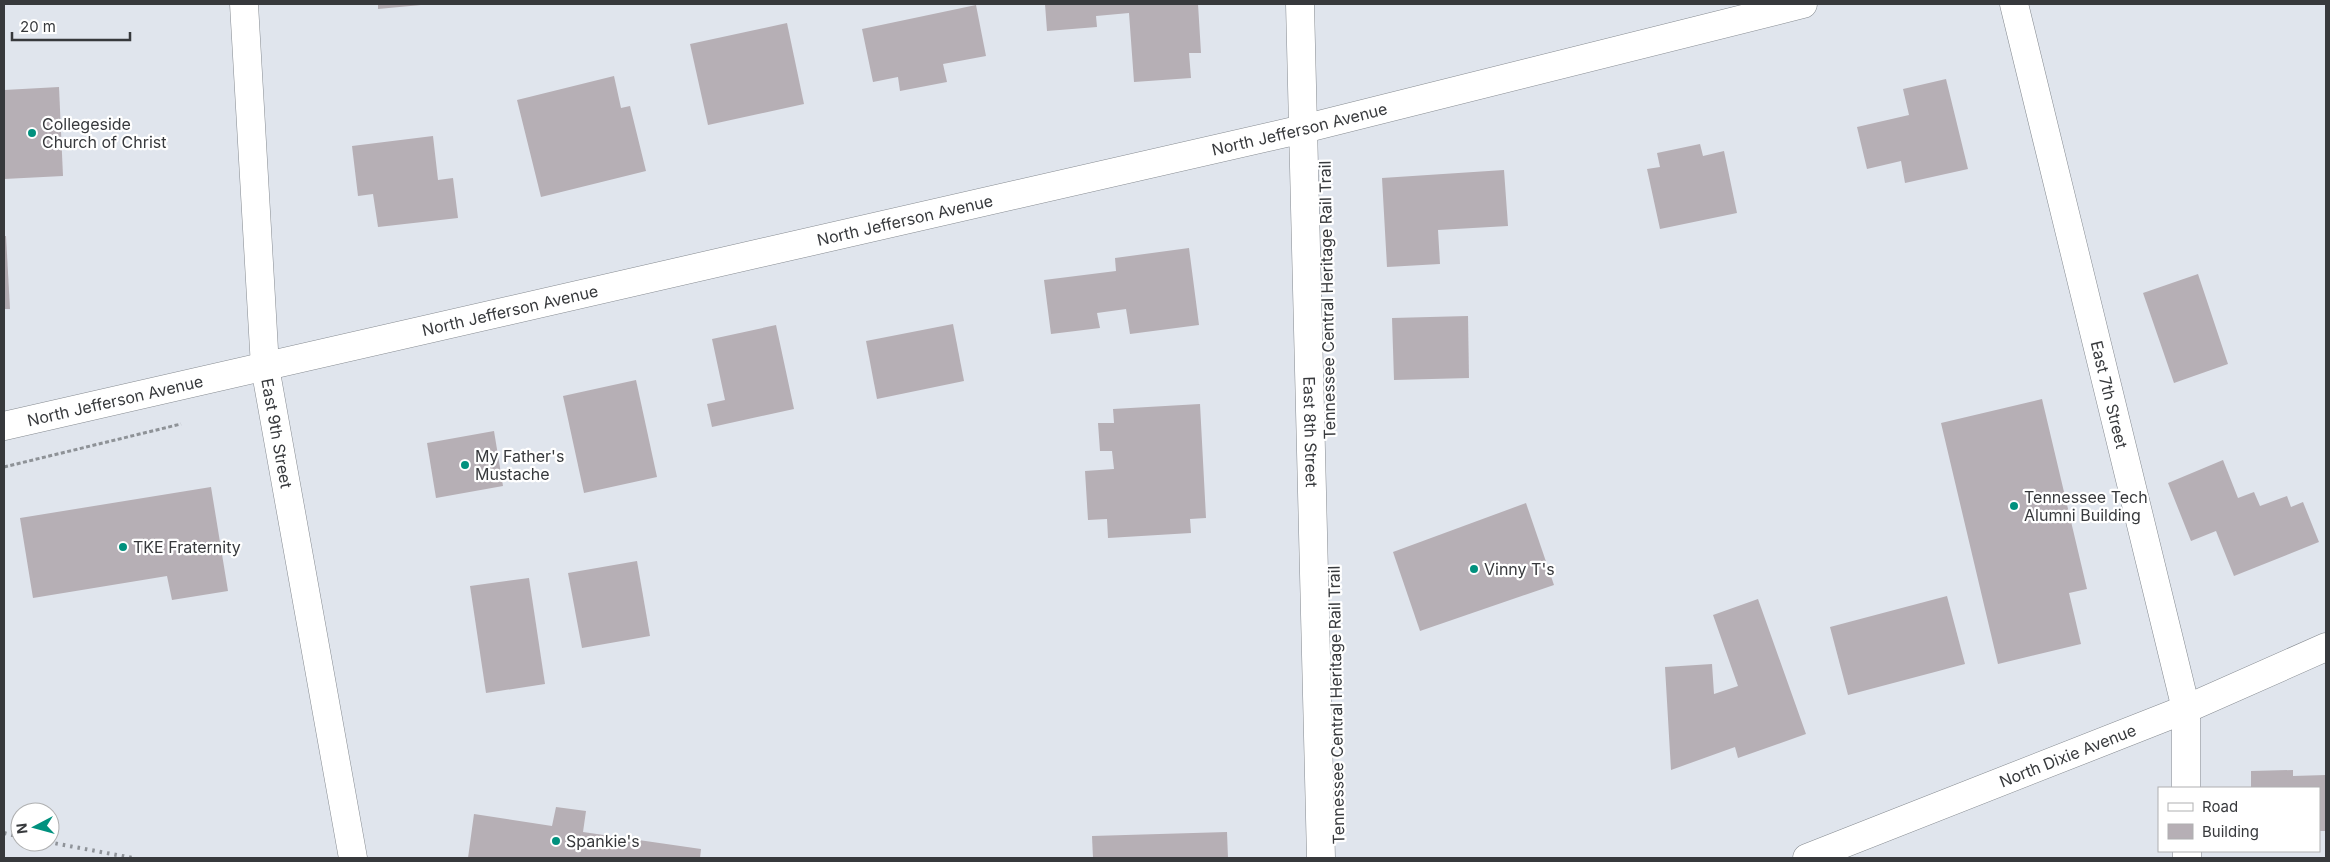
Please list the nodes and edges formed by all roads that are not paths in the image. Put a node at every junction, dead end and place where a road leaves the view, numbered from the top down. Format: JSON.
{"nodes":[{"id":1,"x":244,"y":4,"type":"edge"},
{"id":2,"x":1300,"y":4,"type":"edge"},
{"id":3,"x":1803,"y":4,"type":"edge"},
{"id":4,"x":2014,"y":4,"type":"edge"},
{"id":5,"x":1303,"y":129,"type":"junction"},
{"id":6,"x":265,"y":367,"type":"junction"},
{"id":7,"x":4,"y":426,"type":"edge"},
{"id":8,"x":2326,"y":647,"type":"edge"},
{"id":9,"x":2186,"y":709,"type":"junction"},
{"id":10,"x":2186,"y":787,"type":"edge"},
{"id":11,"x":353,"y":858,"type":"edge"},
{"id":12,"x":1321,"y":858,"type":"edge"},
{"id":13,"x":1807,"y":858,"type":"edge"}],
"edges":[{"from":1,"to":6,"type":"street","name":"East 9th Street"},
{"from":2,"to":5,"type":"street","name":"East 8th Street"},
{"from":3,"to":5,"type":"street","name":"North Jefferson Avenue"},
{"from":4,"to":9,"type":"street","name":"East 7th Street"},
{"from":5,"to":6,"type":"street","name":"North Jefferson Avenue"},
{"from":5,"to":12,"type":"street","name":"East 8th Street"},
{"from":6,"to":7,"type":"street","name":"North Jefferson Avenue"},
{"from":6,"to":11,"type":"street","name":"East 9th Street"},
{"from":8,"to":9,"type":"street","name":"North Dixie Avenue"},
{"from":9,"to":10,"type":"street","name":"East 7th Street"},
{"from":9,"to":13,"type":"street","name":"North Dixie Avenue"}]}
